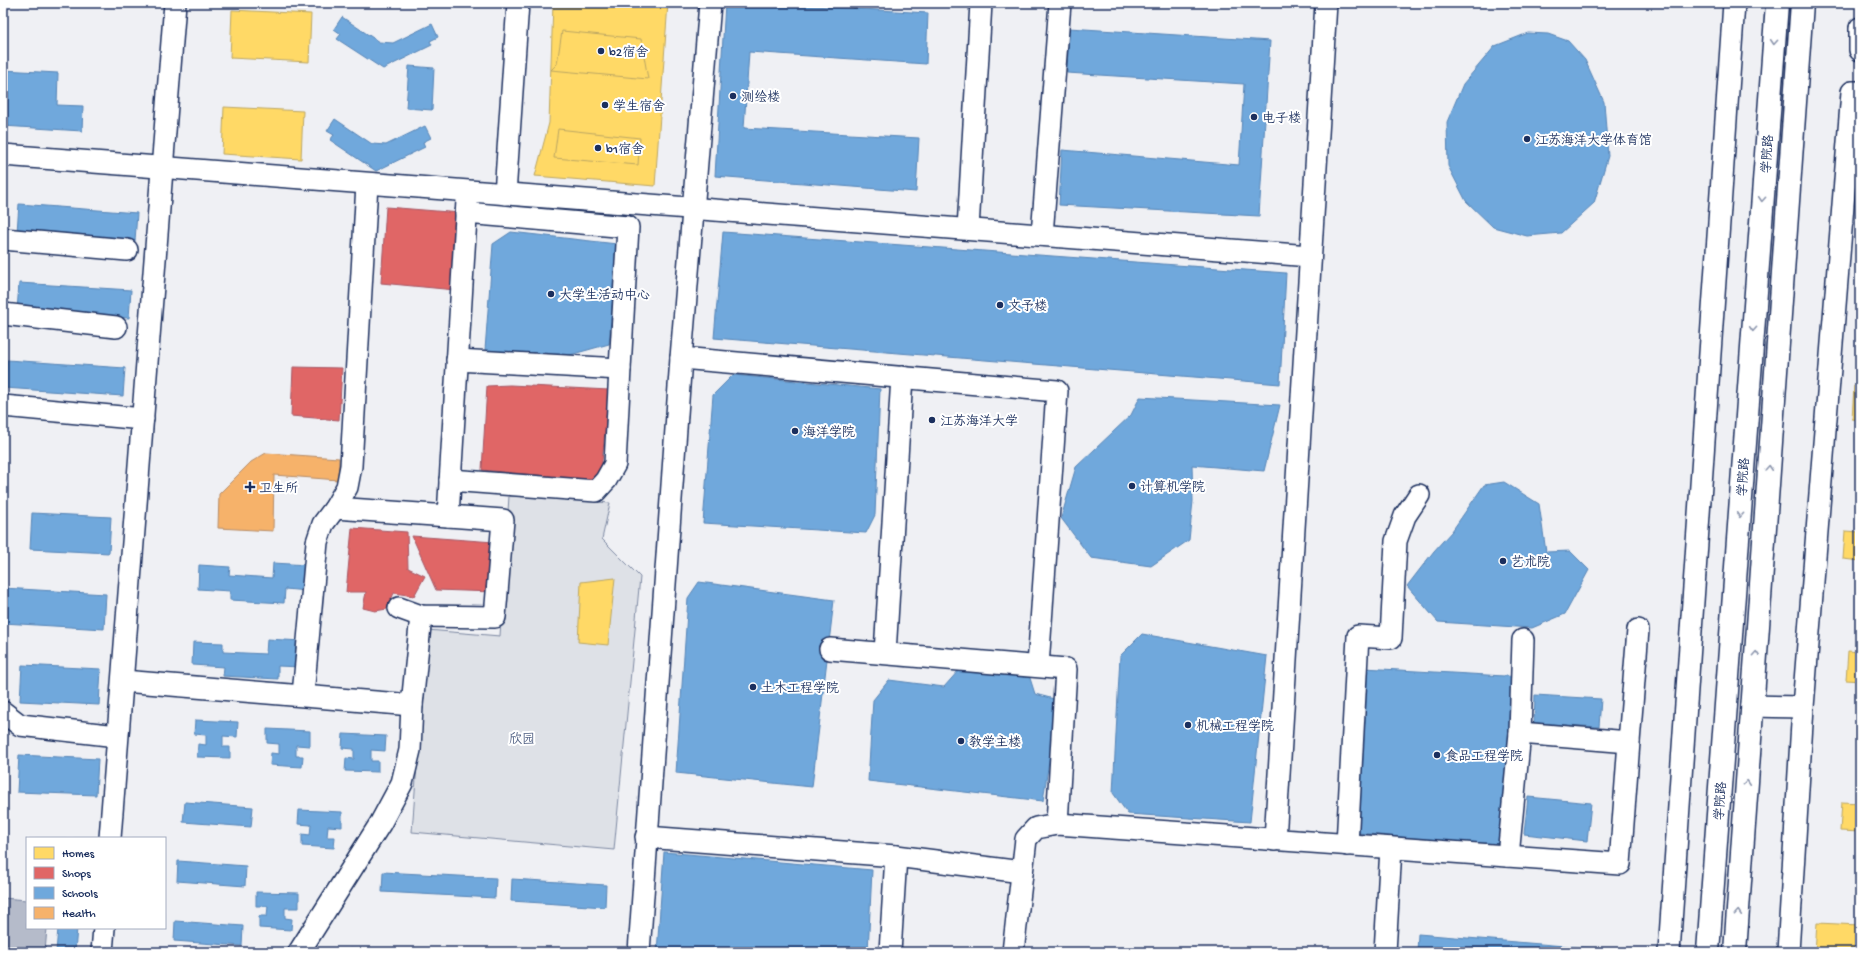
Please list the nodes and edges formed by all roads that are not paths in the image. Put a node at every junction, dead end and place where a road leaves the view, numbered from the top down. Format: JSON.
{"nodes":[{"id":1,"x":175,"y":3,"type":"edge"},
{"id":2,"x":518,"y":3,"type":"edge"},
{"id":3,"x":710,"y":3,"type":"edge"},
{"id":4,"x":981,"y":3,"type":"edge"},
{"id":5,"x":1060,"y":3,"type":"edge"},
{"id":6,"x":1326,"y":3,"type":"edge"},
{"id":7,"x":1734,"y":3,"type":"edge"},
{"id":8,"x":1776,"y":3,"type":"edge"},
{"id":9,"x":1802,"y":3,"type":"edge"},
{"id":10,"x":1860,"y":28,"type":"edge"},
{"id":11,"x":1860,"y":50,"type":"edge"},
{"id":12,"x":1860,"y":92,"type":"edge"},
{"id":13,"x":3,"y":155,"type":"edge"},
{"id":14,"x":162,"y":168,"type":"junction"},
{"id":15,"x":367,"y":184,"type":"junction"},
{"id":16,"x":467,"y":191,"type":"junction"},
{"id":17,"x":504,"y":194,"type":"junction"},
{"id":18,"x":693,"y":208,"type":"junction"},
{"id":19,"x":466,"y":213,"type":"junction"},
{"id":20,"x":968,"y":229,"type":"junction"},
{"id":21,"x":1042,"y":235,"type":"junction"},
{"id":22,"x":3,"y":238,"type":"edge"},
{"id":23,"x":127,"y":250,"type":"dead end"},
{"id":24,"x":1310,"y":256,"type":"junction"},
{"id":25,"x":3,"y":314,"type":"edge"},
{"id":26,"x":116,"y":327,"type":"dead end"},
{"id":27,"x":681,"y":358,"type":"junction"},
{"id":28,"x":457,"y":360,"type":"junction"},
{"id":29,"x":620,"y":369,"type":"junction"},
{"id":30,"x":902,"y":378,"type":"junction"},
{"id":31,"x":3,"y":406,"type":"edge"},
{"id":32,"x":143,"y":419,"type":"junction"},
{"id":33,"x":450,"y":480,"type":"junction"},
{"id":34,"x":1419,"y":495,"type":"dead end"},
{"id":35,"x":335,"y":508,"type":"junction"},
{"id":36,"x":448,"y":516,"type":"junction"},
{"id":37,"x":399,"y":608,"type":"dead end"},
{"id":38,"x":421,"y":616,"type":"junction"},
{"id":39,"x":1638,"y":630,"type":"dead end"},
{"id":40,"x":1523,"y":640,"type":"dead end"},
{"id":41,"x":830,"y":649,"type":"dead end"},
{"id":42,"x":885,"y":653,"type":"junction"},
{"id":43,"x":1038,"y":666,"type":"junction"},
{"id":44,"x":123,"y":681,"type":"junction"},
{"id":45,"x":303,"y":695,"type":"junction"},
{"id":46,"x":412,"y":705,"type":"junction"},
{"id":47,"x":1752,"y":706,"type":"junction"},
{"id":48,"x":1803,"y":707,"type":"junction"},
{"id":49,"x":3,"y":712,"type":"edge"},
{"id":50,"x":11,"y":724,"type":"edge"},
{"id":51,"x":1520,"y":733,"type":"junction"},
{"id":52,"x":117,"y":736,"type":"junction"},
{"id":53,"x":1628,"y":742,"type":"junction"},
{"id":54,"x":1057,"y":824,"type":"junction"},
{"id":55,"x":110,"y":837,"type":"edge"},
{"id":56,"x":646,"y":837,"type":"junction"},
{"id":57,"x":1275,"y":840,"type":"junction"},
{"id":58,"x":1347,"y":845,"type":"junction"},
{"id":59,"x":1391,"y":848,"type":"junction"},
{"id":60,"x":896,"y":856,"type":"junction"},
{"id":61,"x":1508,"y":856,"type":"junction"},
{"id":62,"x":1022,"y":872,"type":"junction"},
{"id":63,"x":104,"y":929,"type":"edge"},
{"id":64,"x":102,"y":952,"type":"edge"},
{"id":65,"x":299,"y":952,"type":"edge"},
{"id":66,"x":638,"y":952,"type":"edge"},
{"id":67,"x":890,"y":952,"type":"edge"},
{"id":68,"x":1013,"y":952,"type":"edge"},
{"id":69,"x":1385,"y":952,"type":"edge"},
{"id":70,"x":1669,"y":952,"type":"edge"},
{"id":71,"x":1708,"y":952,"type":"edge"},
{"id":72,"x":1735,"y":952,"type":"edge"},
{"id":73,"x":1788,"y":952,"type":"edge"}],
"edges":[{"from":1,"to":14,"type":"lane"},
{"from":2,"to":17,"type":"lane"},
{"from":3,"to":18,"type":"lane"},
{"from":4,"to":20,"type":"lane"},
{"from":5,"to":21,"type":"lane"},
{"from":6,"to":24,"type":"lane"},
{"from":7,"to":70,"type":"lane"},
{"from":8,"to":71,"type":"main road","name":"学院路","one_way":true},
{"from":47,"to":9,"type":"main road","name":"学院路","one_way":true},
{"from":10,"to":11,"type":"lane"},
{"from":12,"to":48,"type":"lane"},
{"from":13,"to":14,"type":"lane"},
{"from":14,"to":15,"type":"lane"},
{"from":14,"to":32,"type":"lane"},
{"from":15,"to":16,"type":"lane"},
{"from":15,"to":35,"type":"lane"},
{"from":16,"to":17,"type":"lane"},
{"from":16,"to":19,"type":"lane"},
{"from":17,"to":18,"type":"lane"},
{"from":18,"to":20,"type":"lane"},
{"from":18,"to":27,"type":"lane"},
{"from":19,"to":28,"type":"lane"},
{"from":19,"to":29,"type":"lane"},
{"from":20,"to":21,"type":"lane"},
{"from":21,"to":24,"type":"lane"},
{"from":22,"to":23,"type":"lane"},
{"from":24,"to":57,"type":"lane"},
{"from":25,"to":26,"type":"lane"},
{"from":27,"to":30,"type":"lane"},
{"from":27,"to":56,"type":"lane"},
{"from":28,"to":29,"type":"lane"},
{"from":28,"to":33,"type":"lane"},
{"from":29,"to":33,"type":"lane"},
{"from":30,"to":42,"type":"lane"},
{"from":30,"to":43,"type":"lane"},
{"from":31,"to":32,"type":"lane"},
{"from":32,"to":44,"type":"lane"},
{"from":33,"to":36,"type":"lane"},
{"from":34,"to":58,"type":"lane"},
{"from":35,"to":36,"type":"lane"},
{"from":35,"to":45,"type":"lane"},
{"from":36,"to":38,"type":"lane"},
{"from":37,"to":38,"type":"lane"},
{"from":38,"to":46,"type":"lane"},
{"from":39,"to":53,"type":"lane"},
{"from":40,"to":51,"type":"lane"},
{"from":41,"to":42,"type":"lane"},
{"from":42,"to":43,"type":"lane"},
{"from":43,"to":54,"type":"lane"},
{"from":44,"to":45,"type":"lane"},
{"from":44,"to":52,"type":"lane"},
{"from":45,"to":46,"type":"lane"},
{"from":46,"to":65,"type":"lane"},
{"from":47,"to":48,"type":"lane"},
{"from":72,"to":47,"type":"main road","name":"学院路","one_way":true},
{"from":48,"to":73,"type":"lane"},
{"from":49,"to":50,"type":"lane"},
{"from":50,"to":52,"type":"lane"},
{"from":51,"to":53,"type":"lane"},
{"from":51,"to":61,"type":"lane"},
{"from":52,"to":55,"type":"lane"},
{"from":53,"to":61,"type":"lane"},
{"from":54,"to":57,"type":"lane"},
{"from":54,"to":62,"type":"lane"},
{"from":56,"to":60,"type":"lane"},
{"from":56,"to":66,"type":"lane"},
{"from":57,"to":58,"type":"lane"},
{"from":58,"to":59,"type":"lane"},
{"from":59,"to":61,"type":"lane"},
{"from":59,"to":69,"type":"lane"},
{"from":60,"to":62,"type":"lane"},
{"from":60,"to":67,"type":"lane"},
{"from":62,"to":68,"type":"lane"},
{"from":63,"to":64,"type":"lane"}]}
